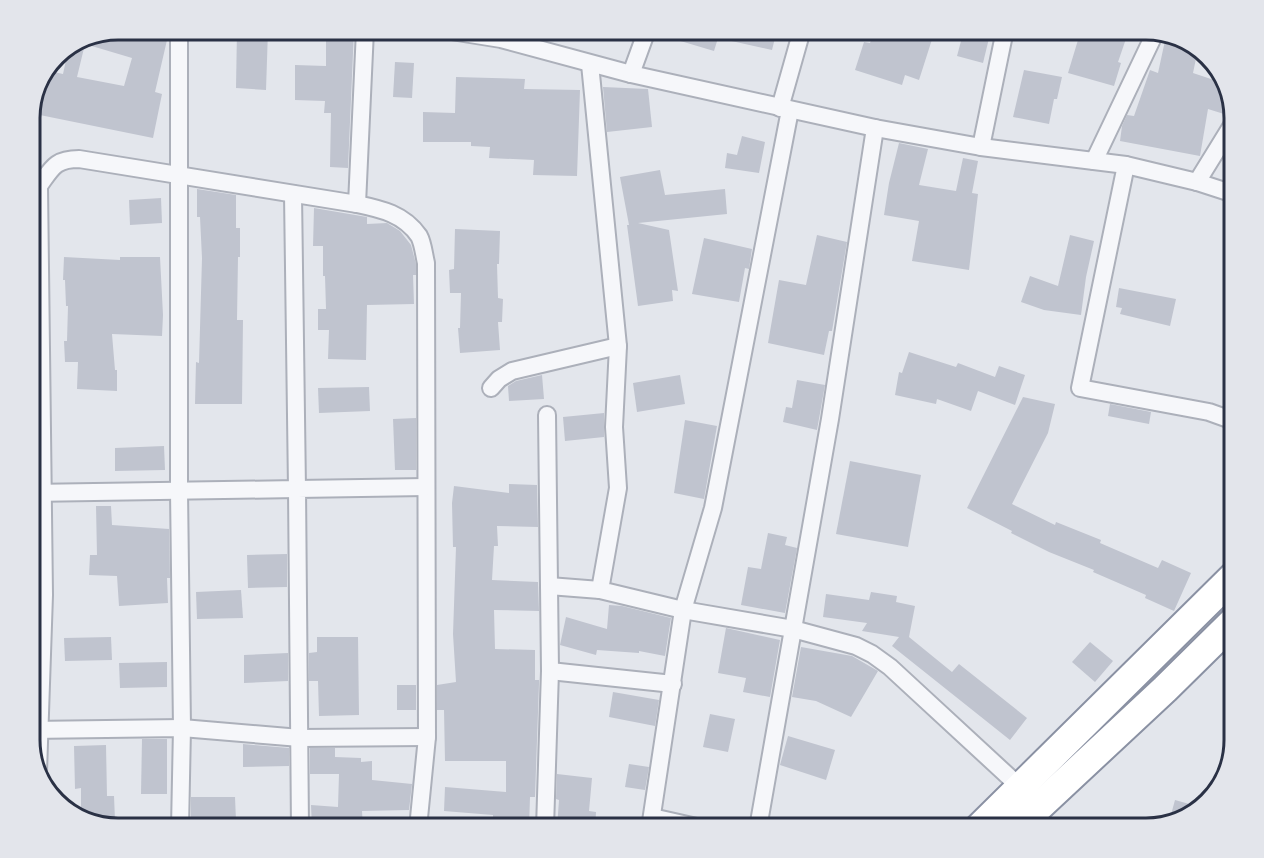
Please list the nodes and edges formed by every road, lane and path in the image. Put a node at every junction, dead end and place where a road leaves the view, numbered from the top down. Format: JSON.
{"nodes":[{"id":1,"x":179,"y":41,"type":"edge"},
{"id":2,"x":364,"y":41,"type":"edge"},
{"id":3,"x":523,"y":41,"type":"edge"},
{"id":4,"x":643,"y":41,"type":"edge"},
{"id":5,"x":800,"y":41,"type":"edge"},
{"id":6,"x":1003,"y":41,"type":"edge"},
{"id":7,"x":1151,"y":41,"type":"edge"},
{"id":8,"x":590,"y":64,"type":"junction"},
{"id":9,"x":631,"y":74,"type":"junction"},
{"id":10,"x":785,"y":109,"type":"junction"},
{"id":11,"x":875,"y":128,"type":"junction"},
{"id":12,"x":1224,"y":138,"type":"edge"},
{"id":13,"x":981,"y":147,"type":"junction"},
{"id":14,"x":1094,"y":161,"type":"junction"},
{"id":15,"x":1125,"y":165,"type":"junction"},
{"id":16,"x":179,"y":176,"type":"junction"},
{"id":17,"x":1197,"y":182,"type":"junction"},
{"id":18,"x":41,"y":183,"type":"edge"},
{"id":19,"x":1224,"y":191,"type":"edge"},
{"id":20,"x":293,"y":194,"type":"junction"},
{"id":21,"x":357,"y":204,"type":"junction"},
{"id":22,"x":618,"y":346,"type":"junction"},
{"id":23,"x":491,"y":388,"type":"dead end"},
{"id":24,"x":547,"y":415,"type":"dead end"},
{"id":25,"x":1224,"y":417,"type":"edge"},
{"id":26,"x":426,"y":487,"type":"junction"},
{"id":27,"x":297,"y":489,"type":"junction"},
{"id":28,"x":180,"y":491,"type":"junction"},
{"id":29,"x":41,"y":493,"type":"edge"},
{"id":30,"x":549,"y":586,"type":"junction"},
{"id":31,"x":1224,"y":586,"type":"edge"},
{"id":32,"x":600,"y":590,"type":"junction"},
{"id":33,"x":683,"y":610,"type":"junction"},
{"id":34,"x":793,"y":629,"type":"junction"},
{"id":35,"x":1224,"y":631,"type":"edge"},
{"id":36,"x":550,"y":671,"type":"junction"},
{"id":37,"x":673,"y":684,"type":"junction"},
{"id":38,"x":182,"y":728,"type":"junction"},
{"id":39,"x":41,"y":730,"type":"edge"},
{"id":40,"x":427,"y":737,"type":"junction"},
{"id":41,"x":300,"y":738,"type":"junction"},
{"id":42,"x":1020,"y":787,"type":"junction"},
{"id":43,"x":180,"y":818,"type":"edge"},
{"id":44,"x":300,"y":818,"type":"edge"},
{"id":45,"x":419,"y":818,"type":"edge"},
{"id":46,"x":545,"y":818,"type":"edge"},
{"id":47,"x":652,"y":818,"type":"edge"},
{"id":48,"x":760,"y":818,"type":"edge"},
{"id":49,"x":989,"y":818,"type":"edge"},
{"id":50,"x":1027,"y":818,"type":"edge"}],
"edges":[{"from":1,"to":16,"type":"street"},
{"from":2,"to":21,"type":"street"},
{"from":3,"to":8,"type":"street"},
{"from":4,"to":9,"type":"street"},
{"from":5,"to":10,"type":"street"},
{"from":6,"to":13,"type":"street"},
{"from":7,"to":14,"type":"street"},
{"from":8,"to":9,"type":"street"},
{"from":8,"to":22,"type":"street"},
{"from":9,"to":10,"type":"street"},
{"from":10,"to":11,"type":"street"},
{"from":10,"to":33,"type":"street"},
{"from":11,"to":13,"type":"street"},
{"from":11,"to":34,"type":"street"},
{"from":12,"to":17,"type":"street"},
{"from":13,"to":14,"type":"street"},
{"from":14,"to":15,"type":"street"},
{"from":15,"to":17,"type":"street"},
{"from":15,"to":25,"type":"street"},
{"from":16,"to":18,"type":"street"},
{"from":16,"to":20,"type":"street"},
{"from":16,"to":28,"type":"street"},
{"from":17,"to":19,"type":"street"},
{"from":20,"to":21,"type":"street"},
{"from":20,"to":27,"type":"street"},
{"from":21,"to":26,"type":"street"},
{"from":22,"to":23,"type":"street"},
{"from":22,"to":32,"type":"street"},
{"from":24,"to":30,"type":"street"},
{"from":26,"to":27,"type":"street"},
{"from":26,"to":40,"type":"street"},
{"from":27,"to":28,"type":"street"},
{"from":27,"to":41,"type":"street"},
{"from":28,"to":29,"type":"street"},
{"from":28,"to":38,"type":"street"},
{"from":30,"to":32,"type":"street"},
{"from":30,"to":36,"type":"street"},
{"from":31,"to":42,"type":"highway"},
{"from":32,"to":33,"type":"street"},
{"from":33,"to":34,"type":"street"},
{"from":33,"to":37,"type":"street"},
{"from":34,"to":42,"type":"street"},
{"from":34,"to":48,"type":"street"},
{"from":35,"to":50,"type":"highway"},
{"from":36,"to":37,"type":"street"},
{"from":36,"to":46,"type":"street"},
{"from":37,"to":47,"type":"street"},
{"from":38,"to":39,"type":"street"},
{"from":38,"to":41,"type":"street"},
{"from":38,"to":43,"type":"street"},
{"from":40,"to":41,"type":"street"},
{"from":40,"to":45,"type":"street"},
{"from":41,"to":44,"type":"street"},
{"from":42,"to":49,"type":"highway"}]}
